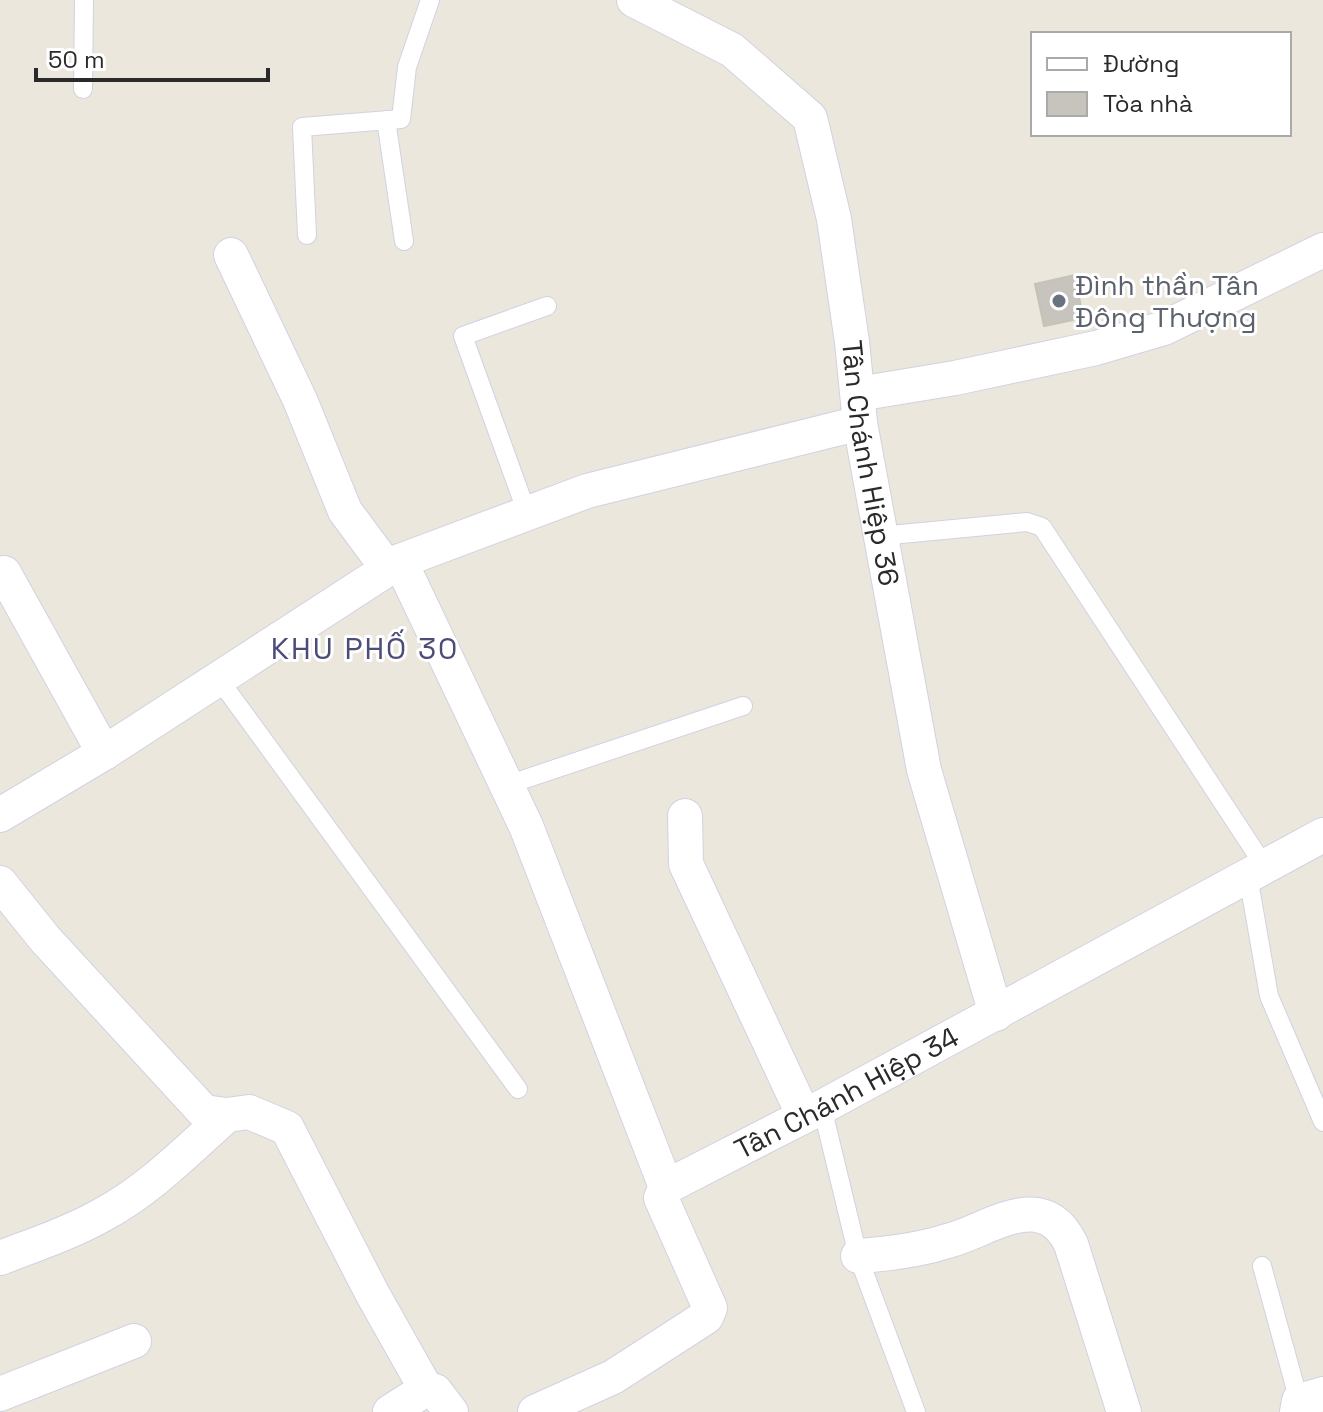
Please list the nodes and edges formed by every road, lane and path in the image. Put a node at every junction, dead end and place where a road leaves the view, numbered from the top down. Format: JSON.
{"nodes":[{"id":1,"x":84,"y":0,"type":"edge"},
{"id":2,"x":430,"y":0,"type":"edge"},
{"id":3,"x":634,"y":0,"type":"edge"},
{"id":4,"x":83,"y":89,"type":"dead end"},
{"id":5,"x":386,"y":120,"type":"junction"},
{"id":6,"x":307,"y":235,"type":"dead end"},
{"id":7,"x":404,"y":241,"type":"dead end"},
{"id":8,"x":1323,"y":250,"type":"edge"},
{"id":9,"x":231,"y":255,"type":"dead end"},
{"id":10,"x":547,"y":306,"type":"dead end"},
{"id":11,"x":859,"y":409,"type":"junction"},
{"id":12,"x":527,"y":513,"type":"junction"},
{"id":13,"x":880,"y":536,"type":"junction"},
{"id":14,"x":394,"y":565,"type":"junction"},
{"id":15,"x":4,"y":573,"type":"dead end"},
{"id":16,"x":218,"y":678,"type":"junction"},
{"id":17,"x":743,"y":706,"type":"dead end"},
{"id":18,"x":104,"y":753,"type":"junction"},
{"id":19,"x":507,"y":785,"type":"junction"},
{"id":20,"x":1,"y":811,"type":"edge"},
{"id":21,"x":685,"y":816,"type":"dead end"},
{"id":22,"x":1323,"y":835,"type":"edge"},
{"id":23,"x":1257,"y":871,"type":"junction"},
{"id":24,"x":0,"y":883,"type":"edge"},
{"id":25,"x":996,"y":1014,"type":"junction"},
{"id":26,"x":518,"y":1089,"type":"dead end"},
{"id":27,"x":813,"y":1111,"type":"junction"},
{"id":28,"x":227,"y":1115,"type":"junction"},
{"id":29,"x":1323,"y":1122,"type":"edge"},
{"id":30,"x":666,"y":1187,"type":"junction"},
{"id":31,"x":858,"y":1256,"type":"junction"},
{"id":32,"x":0,"y":1258,"type":"edge"},
{"id":33,"x":1262,"y":1266,"type":"dead end"},
{"id":34,"x":134,"y":1341,"type":"dead end"},
{"id":35,"x":0,"y":1394,"type":"edge"},
{"id":36,"x":438,"y":1401,"type":"edge"},
{"id":37,"x":1306,"y":1402,"type":"edge"},
{"id":38,"x":390,"y":1412,"type":"edge"},
{"id":39,"x":535,"y":1412,"type":"edge"},
{"id":40,"x":916,"y":1412,"type":"edge"},
{"id":41,"x":1124,"y":1412,"type":"edge"}],
"edges":[{"from":1,"to":4,"type":"lane"},
{"from":2,"to":5,"type":"lane"},
{"from":3,"to":11,"type":"street","name":"Tân Chánh Hiệp 36"},
{"from":5,"to":6,"type":"lane"},
{"from":5,"to":7,"type":"lane"},
{"from":8,"to":11,"type":"street"},
{"from":9,"to":14,"type":"street"},
{"from":10,"to":12,"type":"lane"},
{"from":11,"to":12,"type":"street"},
{"from":11,"to":13,"type":"street","name":"Tân Chánh Hiệp 36"},
{"from":12,"to":14,"type":"street"},
{"from":13,"to":23,"type":"lane"},
{"from":13,"to":25,"type":"street","name":"Tân Chánh Hiệp 36"},
{"from":14,"to":16,"type":"street"},
{"from":14,"to":19,"type":"street"},
{"from":15,"to":18,"type":"street"},
{"from":16,"to":18,"type":"street"},
{"from":16,"to":26,"type":"lane"},
{"from":17,"to":19,"type":"lane"},
{"from":18,"to":20,"type":"street"},
{"from":19,"to":30,"type":"street"},
{"from":21,"to":27,"type":"street"},
{"from":22,"to":23,"type":"street","name":"Tân Chánh Hiệp 34"},
{"from":23,"to":25,"type":"street","name":"Tân Chánh Hiệp 34"},
{"from":23,"to":29,"type":"lane"},
{"from":24,"to":28,"type":"street"},
{"from":25,"to":27,"type":"street","name":"Tân Chánh Hiệp 34"},
{"from":27,"to":30,"type":"street","name":"Tân Chánh Hiệp 34"},
{"from":27,"to":31,"type":"lane"},
{"from":28,"to":32,"type":"street"},
{"from":28,"to":36,"type":"street"},
{"from":30,"to":39,"type":"street"},
{"from":31,"to":40,"type":"lane"},
{"from":31,"to":41,"type":"street"},
{"from":33,"to":37,"type":"lane"},
{"from":34,"to":35,"type":"street"},
{"from":36,"to":38,"type":"street"}]}
